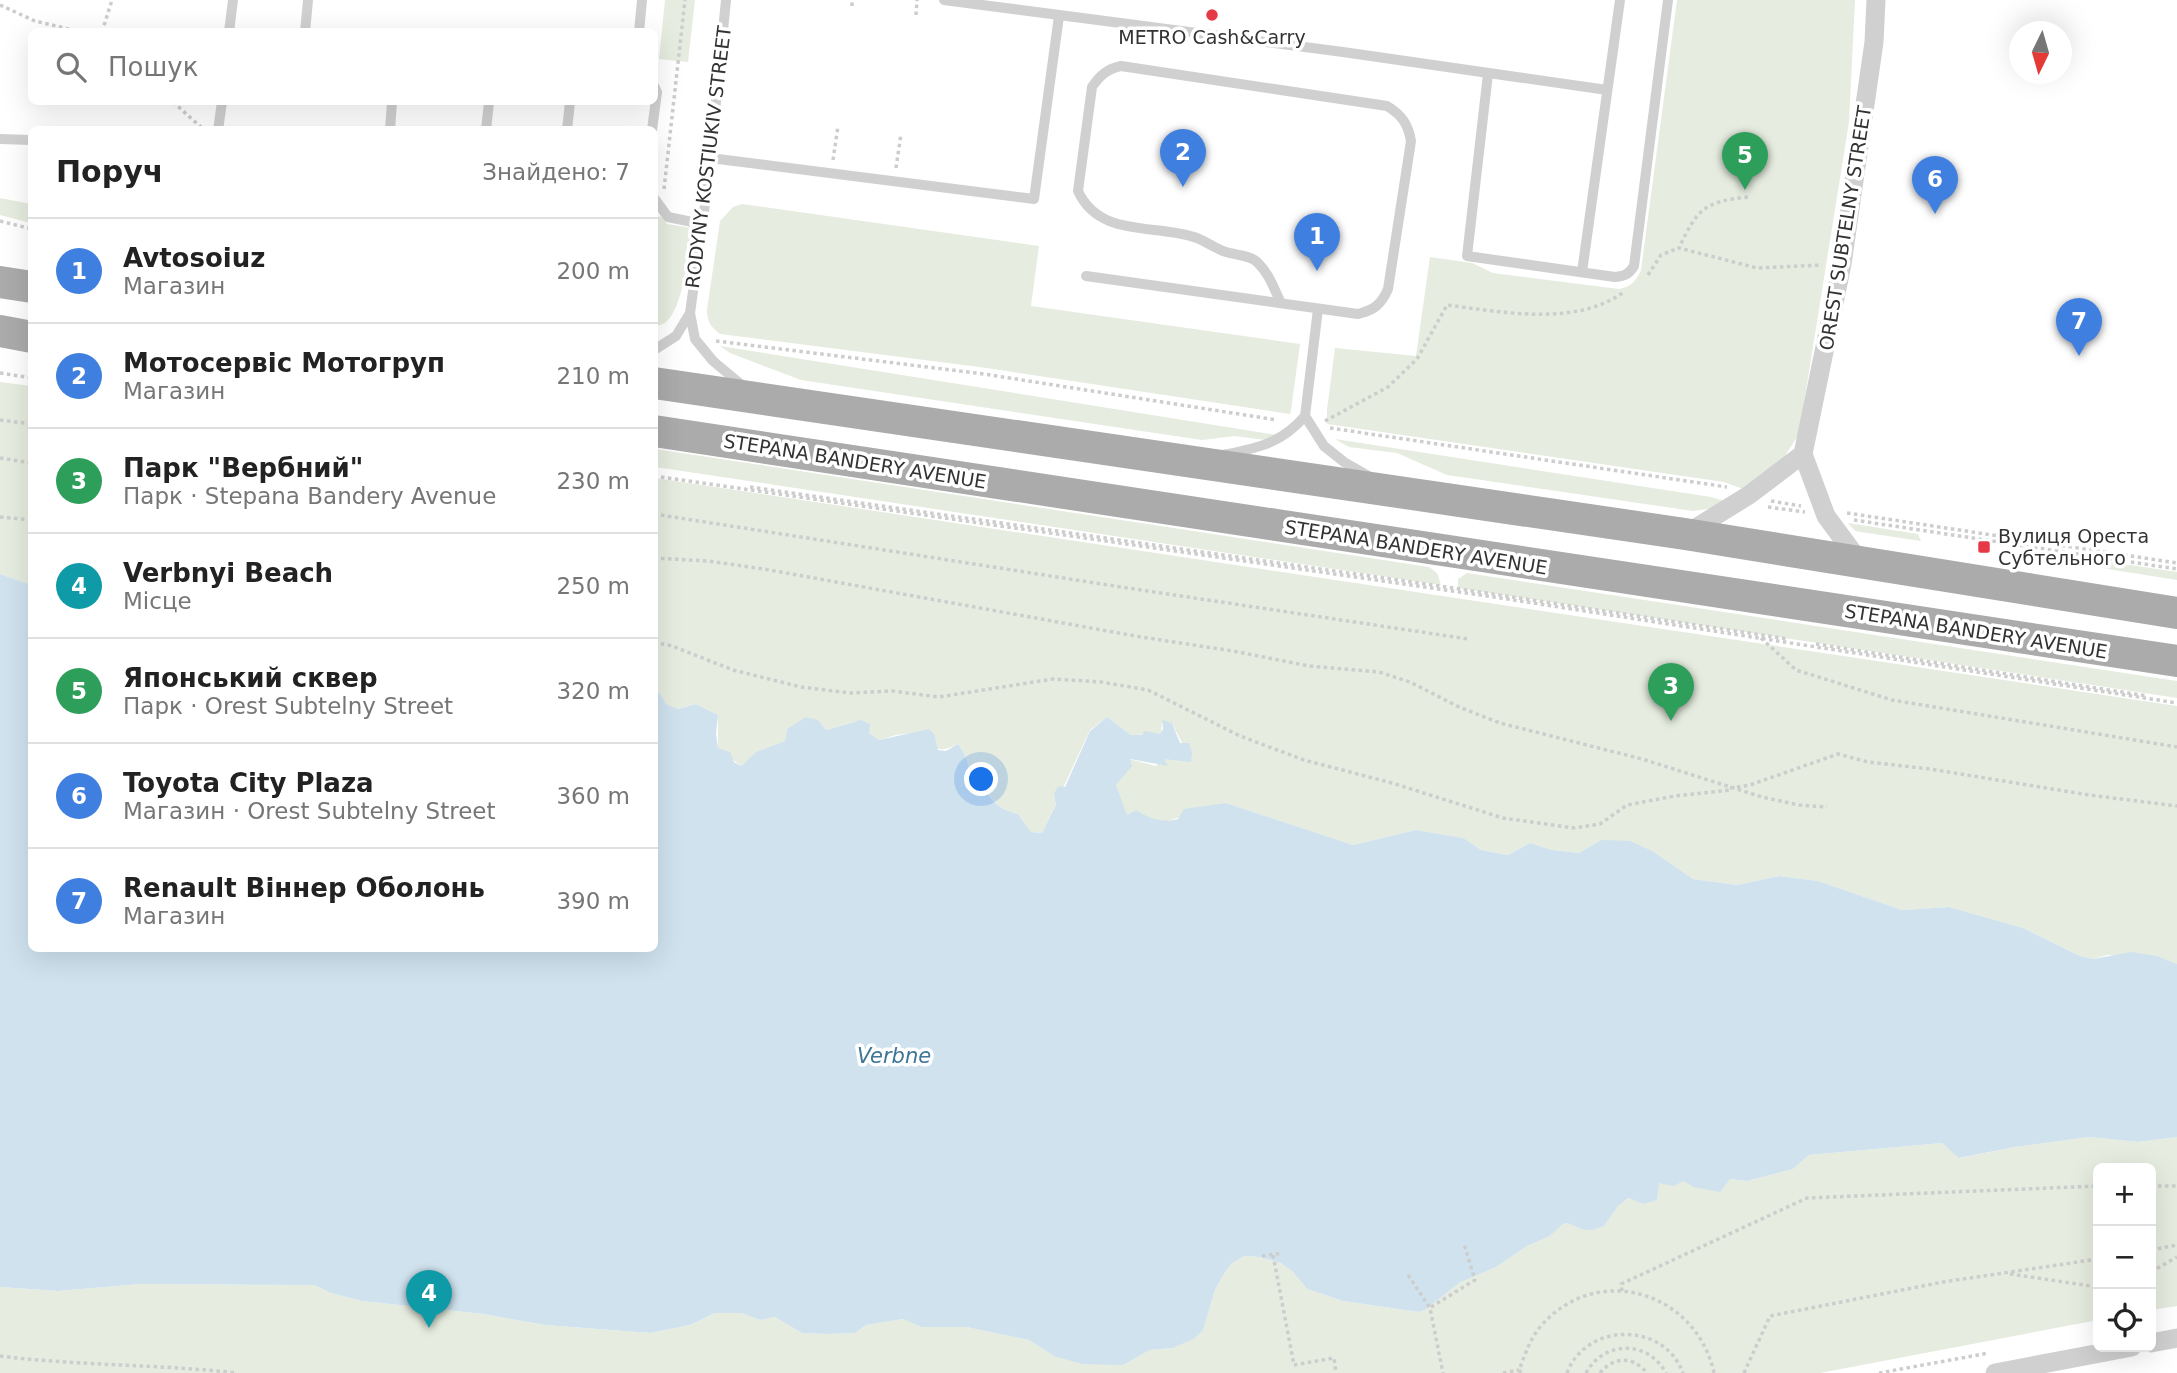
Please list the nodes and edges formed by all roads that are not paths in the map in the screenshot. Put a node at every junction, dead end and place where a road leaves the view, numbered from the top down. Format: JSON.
{"nodes":[{"id":1,"x":233,"y":0,"type":"edge"},
{"id":2,"x":308,"y":0,"type":"edge"},
{"id":3,"x":642,"y":0,"type":"edge"},
{"id":4,"x":726,"y":0,"type":"edge"},
{"id":5,"x":944,"y":0,"type":"edge"},
{"id":6,"x":1620,"y":0,"type":"edge"},
{"id":7,"x":1668,"y":0,"type":"edge"},
{"id":8,"x":1876,"y":0,"type":"edge"},
{"id":9,"x":1059,"y":16,"type":"junction"},
{"id":10,"x":230,"y":28,"type":"edge"},
{"id":11,"x":305,"y":28,"type":"edge"},
{"id":12,"x":639,"y":28,"type":"edge"},
{"id":13,"x":1488,"y":74,"type":"junction"},
{"id":14,"x":1607,"y":90,"type":"junction"},
{"id":15,"x":222,"y":105,"type":"edge"},
{"id":16,"x":392,"y":105,"type":"edge"},
{"id":17,"x":489,"y":105,"type":"edge"},
{"id":18,"x":570,"y":105,"type":"edge"},
{"id":19,"x":655,"y":105,"type":"edge"},
{"id":20,"x":219,"y":126,"type":"edge"},
{"id":21,"x":390,"y":126,"type":"edge"},
{"id":22,"x":486,"y":126,"type":"edge"},
{"id":23,"x":567,"y":126,"type":"edge"},
{"id":24,"x":653,"y":126,"type":"edge"},
{"id":25,"x":0,"y":139,"type":"edge"},
{"id":26,"x":28,"y":140,"type":"edge"},
{"id":27,"x":710,"y":158,"type":"junction"},
{"id":28,"x":659,"y":196,"type":"edge"},
{"id":29,"x":702,"y":224,"type":"junction"},
{"id":30,"x":1582,"y":272,"type":"junction"},
{"id":31,"x":1086,"y":276,"type":"dead end"},
{"id":32,"x":0,"y":282,"type":"edge"},
{"id":33,"x":28,"y":286,"type":"edge"},
{"id":34,"x":1281,"y":303,"type":"junction"},
{"id":35,"x":1318,"y":309,"type":"junction"},
{"id":36,"x":690,"y":313,"type":"junction"},
{"id":37,"x":0,"y":331,"type":"edge"},
{"id":38,"x":28,"y":336,"type":"edge"},
{"id":39,"x":658,"y":348,"type":"edge"},
{"id":40,"x":658,"y":384,"type":"edge"},
{"id":41,"x":757,"y":398,"type":"junction"},
{"id":42,"x":1302,"y":420,"type":"junction"},
{"id":43,"x":658,"y":432,"type":"edge"},
{"id":44,"x":1803,"y":454,"type":"junction"},
{"id":45,"x":1189,"y":461,"type":"junction"},
{"id":46,"x":1394,"y":491,"type":"junction"},
{"id":47,"x":1685,"y":534,"type":"junction"},
{"id":48,"x":1860,"y":562,"type":"junction"},
{"id":49,"x":2177,"y":613,"type":"edge"},
{"id":50,"x":2177,"y":661,"type":"edge"},
{"id":51,"x":2177,"y":1338,"type":"edge"},
{"id":52,"x":2156,"y":1342,"type":"edge"},
{"id":53,"x":2106,"y":1352,"type":"edge"},
{"id":54,"x":1995,"y":1373,"type":"edge"}],
"edges":[{"from":1,"to":10,"type":"lane"},
{"from":2,"to":11,"type":"lane"},
{"from":3,"to":12,"type":"lane"},
{"from":4,"to":27,"type":"lane","name":"RODYNY KOSTIUKIV STREET"},
{"from":5,"to":9,"type":"lane"},
{"from":6,"to":14,"type":"lane"},
{"from":7,"to":30,"type":"lane"},
{"from":8,"to":44,"type":"street","name":"OREST SUBTELNY STREET"},
{"from":9,"to":13,"type":"lane"},
{"from":9,"to":27,"type":"lane"},
{"from":13,"to":14,"type":"lane"},
{"from":13,"to":30,"type":"lane"},
{"from":14,"to":30,"type":"lane"},
{"from":15,"to":20,"type":"lane"},
{"from":16,"to":21,"type":"lane"},
{"from":17,"to":22,"type":"lane"},
{"from":18,"to":23,"type":"lane"},
{"from":19,"to":24,"type":"lane"},
{"from":25,"to":26,"type":"lane"},
{"from":27,"to":29,"type":"lane","name":"RODYNY KOSTIUKIV STREET"},
{"from":28,"to":29,"type":"lane"},
{"from":29,"to":36,"type":"lane","name":"RODYNY KOSTIUKIV STREET"},
{"from":31,"to":34,"type":"lane"},
{"from":32,"to":33,"type":"main road"},
{"from":34,"to":35,"type":"lane"},
{"from":34,"to":35,"type":"lane"},
{"from":35,"to":42,"type":"lane"},
{"from":36,"to":39,"type":"lane"},
{"from":36,"to":41,"type":"lane"},
{"from":37,"to":38,"type":"main road"},
{"from":40,"to":41,"type":"main road"},
{"from":41,"to":45,"type":"main road"},
{"from":42,"to":45,"type":"lane"},
{"from":42,"to":46,"type":"lane"},
{"from":43,"to":50,"type":"main road","name":"STEPANA BANDERY AVENUE"},
{"from":44,"to":47,"type":"street"},
{"from":44,"to":48,"type":"street"},
{"from":45,"to":46,"type":"main road"},
{"from":46,"to":47,"type":"main road"},
{"from":47,"to":48,"type":"main road"},
{"from":48,"to":49,"type":"main road"},
{"from":51,"to":52,"type":"street"},
{"from":53,"to":54,"type":"street"}]}
